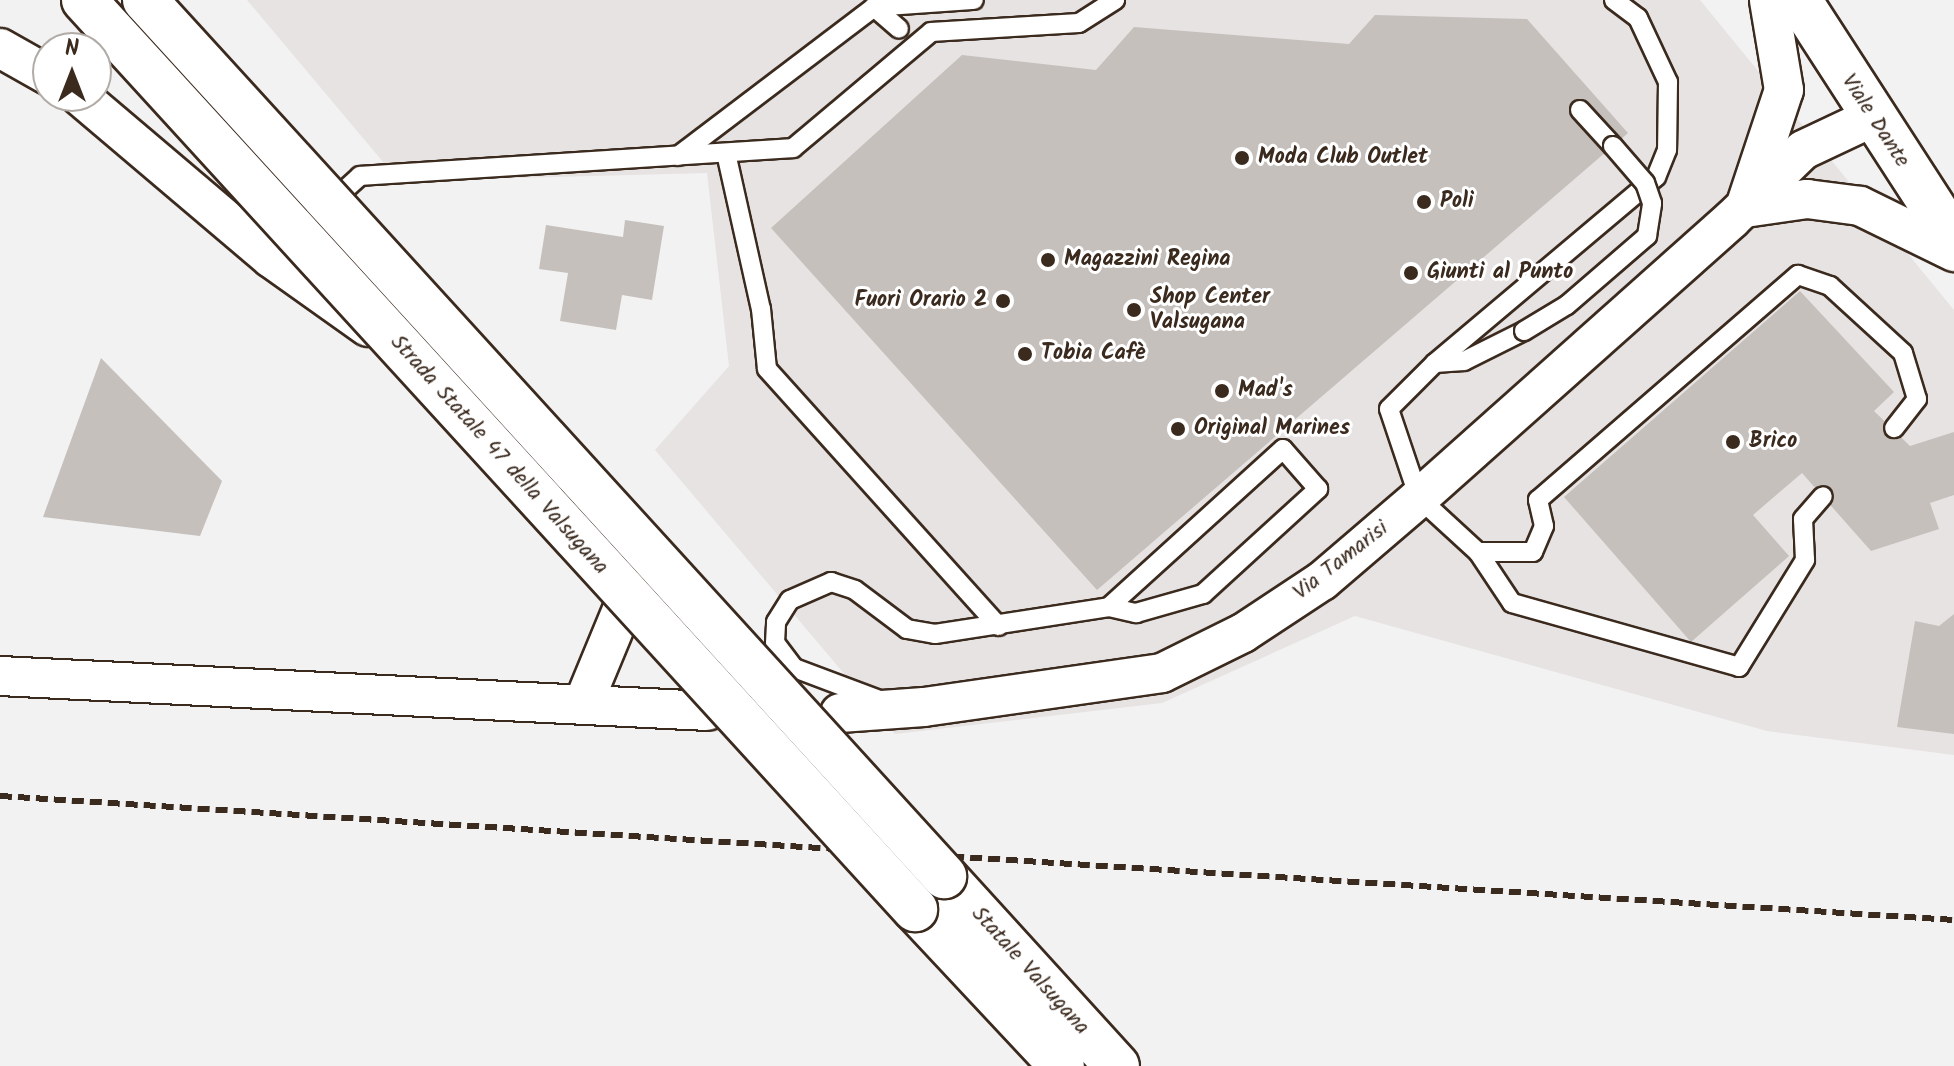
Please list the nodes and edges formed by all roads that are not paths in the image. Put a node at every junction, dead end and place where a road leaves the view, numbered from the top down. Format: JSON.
{"nodes":[{"id":1,"x":84,"y":0,"type":"edge"},
{"id":2,"x":145,"y":0,"type":"edge"},
{"id":3,"x":974,"y":0,"type":"edge"},
{"id":4,"x":1115,"y":0,"type":"edge"},
{"id":5,"x":1614,"y":0,"type":"edge"},
{"id":6,"x":1769,"y":0,"type":"edge"},
{"id":7,"x":1799,"y":0,"type":"edge"},
{"id":8,"x":874,"y":7,"type":"junction"},
{"id":9,"x":899,"y":29,"type":"dead end"},
{"id":10,"x":0,"y":48,"type":"edge"},
{"id":11,"x":32,"y":66,"type":"edge"},
{"id":12,"x":1580,"y":110,"type":"dead end"},
{"id":13,"x":99,"y":112,"type":"edge"},
{"id":14,"x":1871,"y":118,"type":"junction"},
{"id":15,"x":726,"y":153,"type":"junction"},
{"id":16,"x":678,"y":156,"type":"junction"},
{"id":17,"x":1745,"y":208,"type":"junction"},
{"id":18,"x":1954,"y":240,"type":"edge"},
{"id":19,"x":1954,"y":252,"type":"edge"},
{"id":20,"x":271,"y":258,"type":"junction"},
{"id":21,"x":1435,"y":363,"type":"junction"},
{"id":22,"x":1894,"y":428,"type":"dead end"},
{"id":23,"x":1823,"y":496,"type":"dead end"},
{"id":24,"x":1419,"y":498,"type":"junction"},
{"id":25,"x":1478,"y":552,"type":"junction"},
{"id":26,"x":1109,"y":607,"type":"junction"},
{"id":27,"x":998,"y":626,"type":"junction"},
{"id":28,"x":0,"y":676,"type":"edge"},
{"id":29,"x":583,"y":704,"type":"junction"},
{"id":30,"x":903,"y":709,"type":"junction"},
{"id":31,"x":707,"y":711,"type":"dead end"},
{"id":32,"x":840,"y":713,"type":"dead end"},
{"id":33,"x":915,"y":909,"type":"joint"},
{"id":34,"x":1062,"y":1066,"type":"edge"},
{"id":35,"x":1117,"y":1066,"type":"edge"}],
"edges":[{"from":1,"to":33,"type":"main road","name":"Strada Statale 47 della Valsugana","bridge":true},
{"from":2,"to":35,"type":"main road","name":"Statale Valsugana","bridge":true},
{"from":3,"to":8,"type":"lane"},
{"from":4,"to":15,"type":"lane"},
{"from":5,"to":21,"type":"lane"},
{"from":6,"to":17,"type":"street"},
{"from":7,"to":14,"type":"main road","name":"Viale Dante"},
{"from":8,"to":9,"type":"lane"},
{"from":8,"to":16,"type":"lane"},
{"from":10,"to":11,"type":"street"},
{"from":12,"to":21,"type":"lane","bridge":true},
{"from":13,"to":20,"type":"street"},
{"from":14,"to":17,"type":"street","name":"Via Tamarisi"},
{"from":14,"to":18,"type":"main road","name":"Viale Dante"},
{"from":15,"to":16,"type":"lane"},
{"from":15,"to":27,"type":"lane"},
{"from":16,"to":20,"type":"lane"},
{"from":17,"to":19,"type":"street"},
{"from":17,"to":24,"type":"street","name":"Via Tamarisi"},
{"from":20,"to":29,"type":"street"},
{"from":21,"to":24,"type":"lane"},
{"from":22,"to":25,"type":"lane"},
{"from":23,"to":25,"type":"lane"},
{"from":24,"to":25,"type":"lane"},
{"from":24,"to":30,"type":"street","name":"Via Tamarisi"},
{"from":26,"to":26,"type":"lane"},
{"from":26,"to":27,"type":"lane"},
{"from":27,"to":30,"type":"lane"},
{"from":28,"to":29,"type":"street"},
{"from":29,"to":31,"type":"street"},
{"from":30,"to":32,"type":"street","name":"Via Tamarisi"},
{"from":33,"to":34,"type":"main road","name":"Statale Valsugana"}]}
